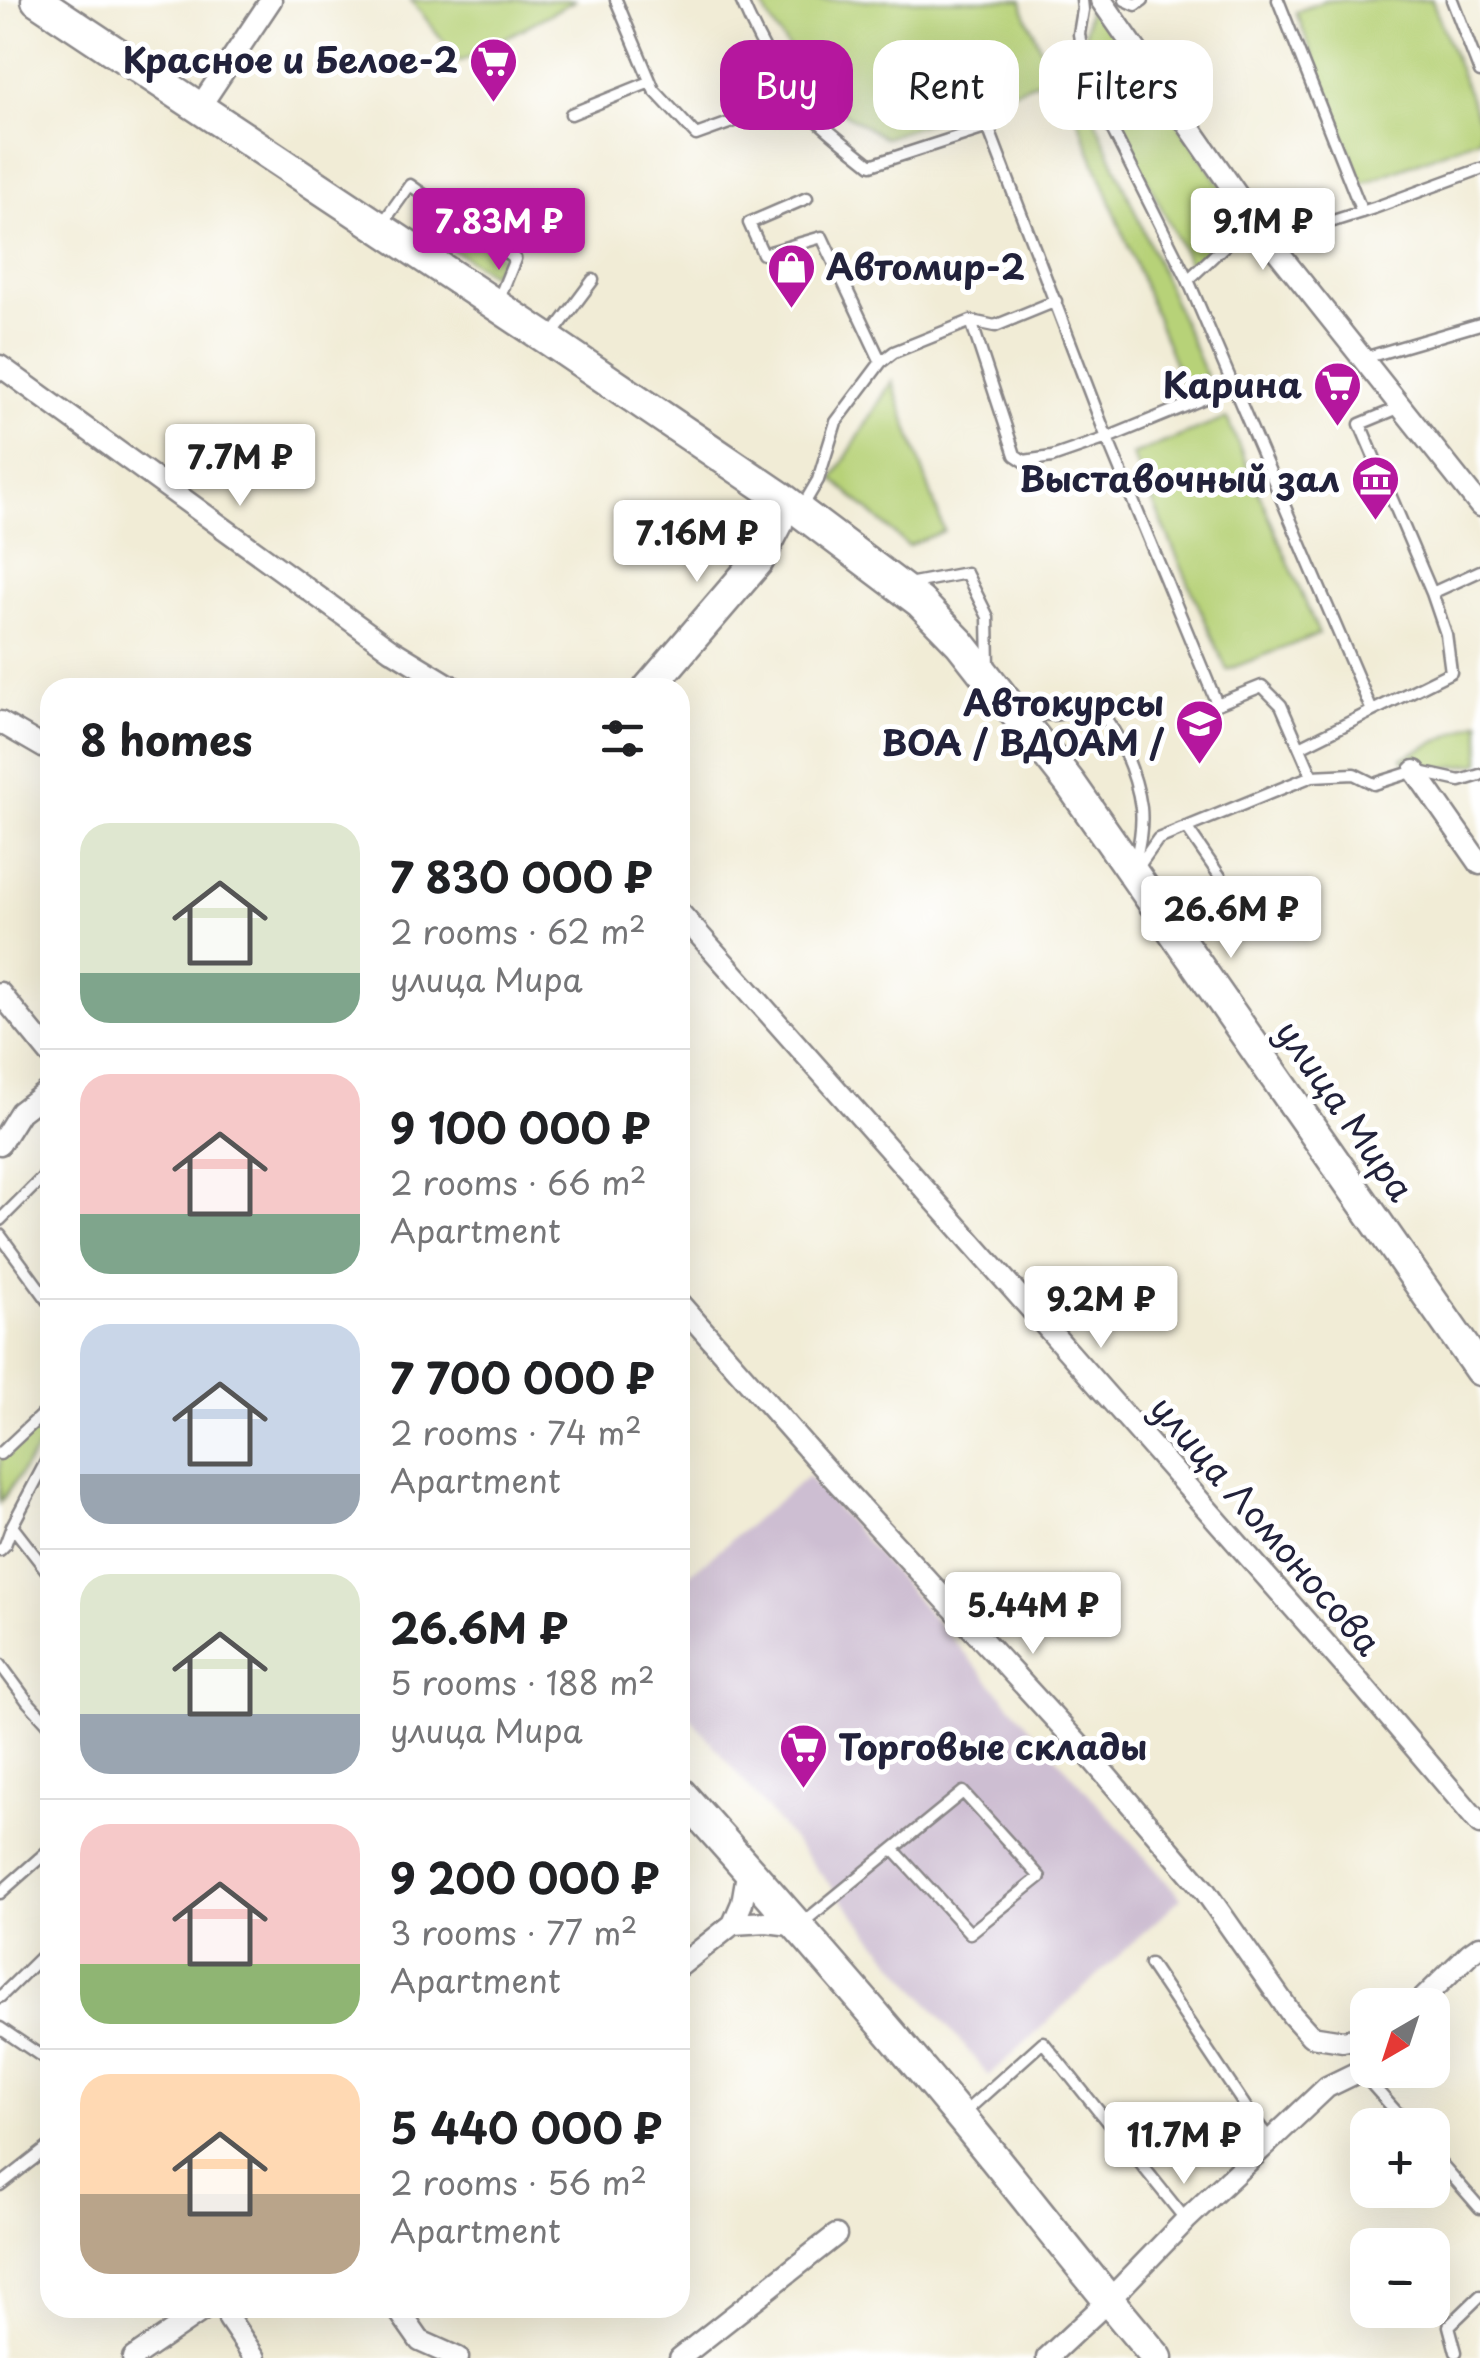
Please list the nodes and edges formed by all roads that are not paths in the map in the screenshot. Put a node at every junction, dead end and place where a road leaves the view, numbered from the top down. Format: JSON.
{"nodes":[{"id":1,"x":37,"y":0,"type":"edge"},
{"id":2,"x":271,"y":0,"type":"edge"},
{"id":3,"x":616,"y":0,"type":"edge"},
{"id":4,"x":741,"y":0,"type":"edge"},
{"id":5,"x":1082,"y":0,"type":"edge"},
{"id":6,"x":1101,"y":0,"type":"edge"},
{"id":7,"x":1125,"y":0,"type":"edge"},
{"id":8,"x":1143,"y":0,"type":"edge"},
{"id":9,"x":1278,"y":0,"type":"edge"},
{"id":10,"x":1452,"y":0,"type":"edge"},
{"id":11,"x":760,"y":40,"type":"edge"},
{"id":12,"x":1480,"y":72,"type":"edge"},
{"id":13,"x":650,"y":82,"type":"junction"},
{"id":14,"x":198,"y":108,"type":"junction"},
{"id":15,"x":572,"y":114,"type":"dead end"},
{"id":16,"x":720,"y":126,"type":"edge"},
{"id":17,"x":829,"y":130,"type":"edge"},
{"id":18,"x":1480,"y":169,"type":"edge"},
{"id":19,"x":807,"y":198,"type":"dead end"},
{"id":20,"x":1246,"y":208,"type":"junction"},
{"id":21,"x":1362,"y":212,"type":"junction"},
{"id":22,"x":380,"y":228,"type":"junction"},
{"id":23,"x":1270,"y":242,"type":"junction"},
{"id":24,"x":593,"y":280,"type":"dead end"},
{"id":25,"x":1188,"y":280,"type":"junction"},
{"id":26,"x":1056,"y":301,"type":"junction"},
{"id":27,"x":496,"y":307,"type":"junction"},
{"id":28,"x":970,"y":322,"type":"junction"},
{"id":29,"x":1480,"y":324,"type":"edge"},
{"id":30,"x":548,"y":340,"type":"junction"},
{"id":31,"x":1364,"y":358,"type":"junction"},
{"id":32,"x":881,"y":362,"type":"junction"},
{"id":33,"x":0,"y":366,"type":"edge"},
{"id":34,"x":1234,"y":386,"type":"junction"},
{"id":35,"x":1402,"y":406,"type":"junction"},
{"id":36,"x":1106,"y":438,"type":"junction"},
{"id":37,"x":791,"y":505,"type":"junction"},
{"id":38,"x":1480,"y":506,"type":"edge"},
{"id":39,"x":1480,"y":571,"type":"edge"},
{"id":40,"x":898,"y":586,"type":"junction"},
{"id":41,"x":1432,"y":593,"type":"junction"},
{"id":42,"x":438,"y":678,"type":"edge"},
{"id":43,"x":658,"y":678,"type":"edge"},
{"id":44,"x":992,"y":682,"type":"junction"},
{"id":45,"x":1372,"y":711,"type":"junction"},
{"id":46,"x":0,"y":722,"type":"edge"},
{"id":47,"x":40,"y":745,"type":"edge"},
{"id":48,"x":1300,"y":746,"type":"junction"},
{"id":49,"x":1415,"y":770,"type":"junction"},
{"id":50,"x":1480,"y":775,"type":"edge"},
{"id":51,"x":1312,"y":776,"type":"junction"},
{"id":52,"x":1186,"y":828,"type":"junction"},
{"id":53,"x":1480,"y":864,"type":"edge"},
{"id":54,"x":1133,"y":874,"type":"junction"},
{"id":55,"x":1239,"y":904,"type":"dead end"},
{"id":56,"x":690,"y":924,"type":"edge"},
{"id":57,"x":0,"y":992,"type":"edge"},
{"id":58,"x":40,"y":1042,"type":"edge"},
{"id":59,"x":40,"y":1097,"type":"edge"},
{"id":60,"x":0,"y":1144,"type":"edge"},
{"id":61,"x":40,"y":1180,"type":"edge"},
{"id":62,"x":0,"y":1220,"type":"edge"},
{"id":63,"x":0,"y":1235,"type":"edge"},
{"id":64,"x":40,"y":1289,"type":"edge"},
{"id":65,"x":690,"y":1315,"type":"edge"},
{"id":66,"x":1480,"y":1370,"type":"edge"},
{"id":67,"x":40,"y":1416,"type":"edge"},
{"id":68,"x":0,"y":1454,"type":"edge"},
{"id":69,"x":40,"y":1473,"type":"edge"},
{"id":70,"x":12,"y":1526,"type":"junction"},
{"id":71,"x":0,"y":1550,"type":"edge"},
{"id":72,"x":40,"y":1563,"type":"edge"},
{"id":73,"x":0,"y":1664,"type":"edge"},
{"id":74,"x":40,"y":1715,"type":"edge"},
{"id":75,"x":690,"y":1804,"type":"edge"},
{"id":76,"x":1480,"y":1824,"type":"edge"},
{"id":77,"x":894,"y":1850,"type":"junction"},
{"id":78,"x":40,"y":1858,"type":"edge"},
{"id":79,"x":748,"y":1868,"type":"junction"},
{"id":80,"x":0,"y":1893,"type":"edge"},
{"id":81,"x":732,"y":1924,"type":"junction"},
{"id":82,"x":799,"y":1926,"type":"junction"},
{"id":83,"x":1480,"y":1946,"type":"edge"},
{"id":84,"x":40,"y":1958,"type":"edge"},
{"id":85,"x":690,"y":1958,"type":"edge"},
{"id":86,"x":1150,"y":1964,"type":"dead end"},
{"id":87,"x":1433,"y":1988,"type":"edge"},
{"id":88,"x":0,"y":1997,"type":"edge"},
{"id":89,"x":0,"y":2028,"type":"edge"},
{"id":90,"x":1350,"y":2040,"type":"edge"},
{"id":91,"x":40,"y":2055,"type":"edge"},
{"id":92,"x":1350,"y":2074,"type":"edge"},
{"id":93,"x":960,"y":2116,"type":"junction"},
{"id":94,"x":1270,"y":2140,"type":"junction"},
{"id":95,"x":40,"y":2154,"type":"edge"},
{"id":96,"x":1450,"y":2174,"type":"edge"},
{"id":97,"x":0,"y":2185,"type":"edge"},
{"id":98,"x":1480,"y":2208,"type":"edge"},
{"id":99,"x":1186,"y":2220,"type":"junction"},
{"id":100,"x":836,"y":2235,"type":"dead end"},
{"id":101,"x":1480,"y":2296,"type":"edge"},
{"id":102,"x":1108,"y":2302,"type":"junction"},
{"id":103,"x":191,"y":2318,"type":"edge"},
{"id":104,"x":230,"y":2318,"type":"edge"},
{"id":105,"x":403,"y":2318,"type":"edge"},
{"id":106,"x":1456,"y":2352,"type":"dead end"},
{"id":107,"x":133,"y":2358,"type":"edge"},
{"id":108,"x":255,"y":2358,"type":"edge"},
{"id":109,"x":458,"y":2358,"type":"edge"},
{"id":110,"x":680,"y":2358,"type":"edge"},
{"id":111,"x":1047,"y":2358,"type":"edge"},
{"id":112,"x":1157,"y":2358,"type":"edge"}],
"edges":[{"from":1,"to":14,"type":"main road","name":"улица Мира"},
{"from":2,"to":14,"type":"street"},
{"from":3,"to":13,"type":"lane"},
{"from":4,"to":11,"type":"lane"},
{"from":5,"to":25,"type":"lane"},
{"from":6,"to":20,"type":"street"},
{"from":7,"to":8,"type":"lane"},
{"from":9,"to":21,"type":"lane"},
{"from":10,"to":12,"type":"lane"},
{"from":13,"to":15,"type":"lane"},
{"from":13,"to":16,"type":"lane"},
{"from":14,"to":22,"type":"main road","name":"улица Мира"},
{"from":17,"to":26,"type":"lane"},
{"from":18,"to":21,"type":"lane"},
{"from":19,"to":32,"type":"lane"},
{"from":20,"to":23,"type":"street"},
{"from":20,"to":25,"type":"lane"},
{"from":21,"to":23,"type":"lane"},
{"from":22,"to":27,"type":"main road","name":"улица Мира"},
{"from":22,"to":27,"type":"lane"},
{"from":23,"to":31,"type":"street"},
{"from":24,"to":30,"type":"lane"},
{"from":25,"to":34,"type":"lane"},
{"from":26,"to":28,"type":"lane"},
{"from":26,"to":36,"type":"lane"},
{"from":27,"to":30,"type":"main road","name":"улица Мира"},
{"from":28,"to":32,"type":"lane"},
{"from":28,"to":36,"type":"lane"},
{"from":29,"to":31,"type":"lane"},
{"from":30,"to":37,"type":"main road","name":"улица Мира"},
{"from":31,"to":35,"type":"street"},
{"from":32,"to":37,"type":"lane"},
{"from":33,"to":42,"type":"street"},
{"from":34,"to":36,"type":"lane"},
{"from":34,"to":45,"type":"lane"},
{"from":35,"to":38,"type":"street"},
{"from":35,"to":41,"type":"lane"},
{"from":36,"to":48,"type":"lane"},
{"from":37,"to":40,"type":"main road","name":"улица Мира"},
{"from":37,"to":43,"type":"main road"},
{"from":39,"to":41,"type":"lane"},
{"from":40,"to":44,"type":"main road","name":"улица Мира"},
{"from":40,"to":44,"type":"lane"},
{"from":41,"to":45,"type":"lane"},
{"from":44,"to":54,"type":"main road","name":"улица Мира"},
{"from":44,"to":54,"type":"lane"},
{"from":45,"to":48,"type":"lane"},
{"from":46,"to":47,"type":"street"},
{"from":48,"to":51,"type":"lane"},
{"from":49,"to":50,"type":"lane"},
{"from":49,"to":51,"type":"lane"},
{"from":49,"to":53,"type":"street"},
{"from":51,"to":52,"type":"lane"},
{"from":52,"to":54,"type":"lane"},
{"from":52,"to":55,"type":"lane"},
{"from":54,"to":66,"type":"main road","name":"улица Мира"},
{"from":56,"to":76,"type":"street","name":"улица Ломоносова"},
{"from":57,"to":58,"type":"street"},
{"from":59,"to":60,"type":"street"},
{"from":61,"to":62,"type":"lane"},
{"from":63,"to":64,"type":"lane"},
{"from":65,"to":90,"type":"street"},
{"from":67,"to":68,"type":"lane"},
{"from":69,"to":70,"type":"lane"},
{"from":70,"to":71,"type":"lane"},
{"from":70,"to":72,"type":"lane"},
{"from":73,"to":74,"type":"lane"},
{"from":75,"to":79,"type":"main road"},
{"from":77,"to":77,"type":"lane"},
{"from":77,"to":82,"type":"lane"},
{"from":78,"to":80,"type":"lane"},
{"from":79,"to":81,"type":"street"},
{"from":79,"to":82,"type":"main road"},
{"from":81,"to":82,"type":"street"},
{"from":81,"to":85,"type":"street"},
{"from":82,"to":93,"type":"main road"},
{"from":83,"to":87,"type":"street"},
{"from":84,"to":88,"type":"lane"},
{"from":86,"to":94,"type":"lane"},
{"from":89,"to":91,"type":"lane"},
{"from":92,"to":94,"type":"street"},
{"from":93,"to":99,"type":"lane"},
{"from":93,"to":102,"type":"main road"},
{"from":94,"to":99,"type":"street"},
{"from":95,"to":97,"type":"lane"},
{"from":96,"to":98,"type":"lane"},
{"from":99,"to":102,"type":"street"},
{"from":100,"to":110,"type":"street"},
{"from":101,"to":106,"type":"lane"},
{"from":102,"to":111,"type":"street"},
{"from":102,"to":112,"type":"main road"},
{"from":103,"to":107,"type":"street"},
{"from":104,"to":108,"type":"street"},
{"from":105,"to":109,"type":"street"}]}
